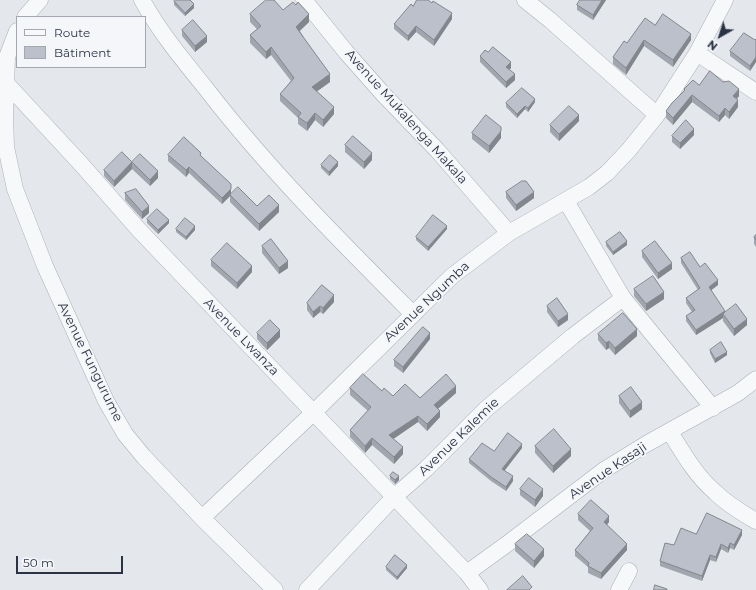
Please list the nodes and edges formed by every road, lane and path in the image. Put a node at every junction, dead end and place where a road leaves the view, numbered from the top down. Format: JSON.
{"nodes":[{"id":1,"x":40,"y":0,"type":"edge"},
{"id":2,"x":142,"y":0,"type":"edge"},
{"id":3,"x":304,"y":0,"type":"edge"},
{"id":4,"x":525,"y":0,"type":"edge"},
{"id":5,"x":725,"y":0,"type":"edge"},
{"id":6,"x":26,"y":16,"type":"edge"},
{"id":7,"x":16,"y":34,"type":"edge"},
{"id":8,"x":697,"y":53,"type":"junction"},
{"id":9,"x":5,"y":82,"type":"junction"},
{"id":10,"x":756,"y":92,"type":"edge"},
{"id":11,"x":657,"y":115,"type":"junction"},
{"id":12,"x":566,"y":201,"type":"junction"},
{"id":13,"x":509,"y":233,"type":"junction"},
{"id":14,"x":623,"y":298,"type":"junction"},
{"id":15,"x":413,"y":314,"type":"junction"},
{"id":16,"x":756,"y":379,"type":"edge"},
{"id":17,"x":713,"y":408,"type":"junction"},
{"id":18,"x":313,"y":413,"type":"junction"},
{"id":19,"x":670,"y":432,"type":"junction"},
{"id":20,"x":394,"y":497,"type":"junction"},
{"id":21,"x":202,"y":518,"type":"junction"},
{"id":22,"x":756,"y":522,"type":"edge"},
{"id":23,"x":629,"y":571,"type":"dead end"},
{"id":24,"x":467,"y":573,"type":"junction"},
{"id":25,"x":275,"y":590,"type":"edge"},
{"id":26,"x":307,"y":590,"type":"edge"},
{"id":27,"x":480,"y":590,"type":"edge"},
{"id":28,"x":618,"y":590,"type":"edge"}],
"edges":[{"from":1,"to":6,"type":"street"},
{"from":2,"to":15,"type":"street"},
{"from":3,"to":13,"type":"street","name":"Avenue Mukalenga Makala"},
{"from":4,"to":11,"type":"street"},
{"from":5,"to":8,"type":"street","name":"Avenue Ngumba"},
{"from":7,"to":9,"type":"street","name":"Avenue Fungurume"},
{"from":8,"to":10,"type":"street"},
{"from":8,"to":11,"type":"street","name":"Avenue Ngumba"},
{"from":9,"to":18,"type":"street","name":"Avenue Lwanza"},
{"from":9,"to":21,"type":"street","name":"Avenue Fungurume"},
{"from":11,"to":12,"type":"street","name":"Avenue Ngumba"},
{"from":12,"to":13,"type":"street","name":"Avenue Ngumba"},
{"from":12,"to":14,"type":"street"},
{"from":13,"to":15,"type":"street","name":"Avenue Ngumba"},
{"from":14,"to":17,"type":"street"},
{"from":14,"to":20,"type":"street","name":"Avenue Kalemie"},
{"from":15,"to":18,"type":"street","name":"Avenue Ngumba"},
{"from":16,"to":17,"type":"street","name":"Avenue Kasaji"},
{"from":17,"to":19,"type":"street","name":"Avenue Kasaji"},
{"from":18,"to":20,"type":"street","name":"Avenue Lwanza"},
{"from":18,"to":21,"type":"street","name":"Avenue Ngumba"},
{"from":19,"to":22,"type":"street"},
{"from":19,"to":24,"type":"street","name":"Avenue Kasaji"},
{"from":20,"to":24,"type":"street","name":"Avenue Lwanza"},
{"from":20,"to":26,"type":"street","name":"Avenue Kalemie"},
{"from":21,"to":25,"type":"street","name":"Avenue Fungurume"},
{"from":23,"to":28,"type":"street"},
{"from":24,"to":27,"type":"street","name":"Avenue Lwanza"}]}
